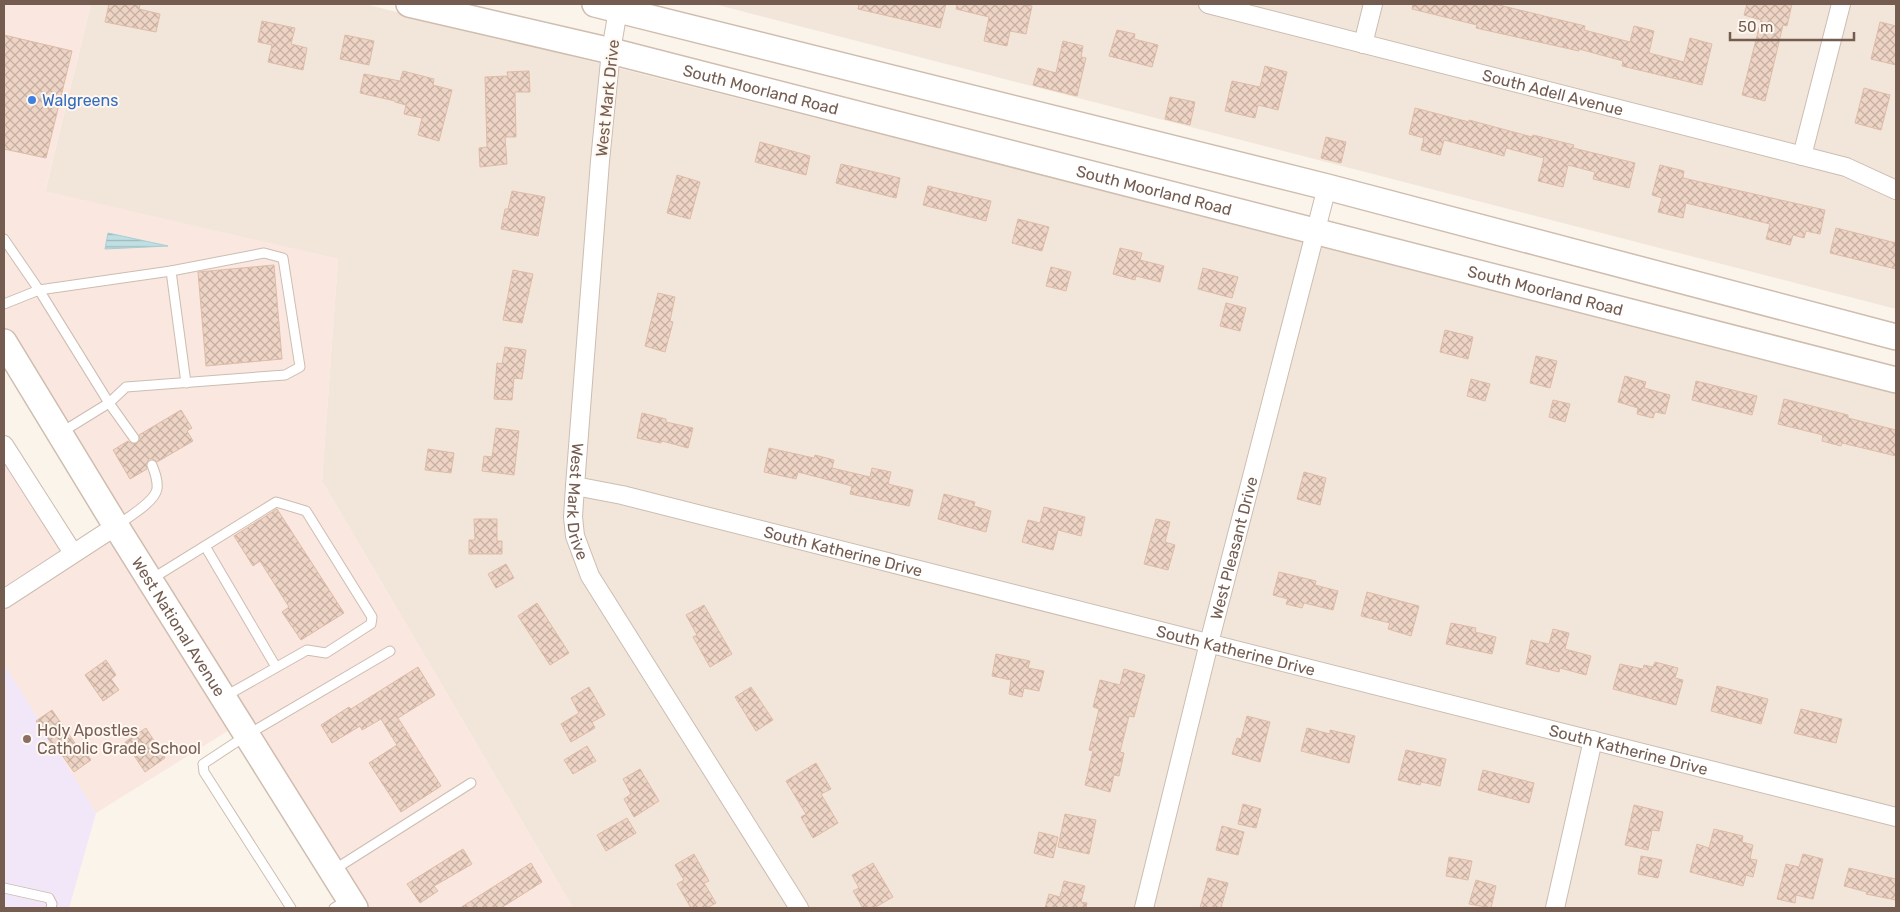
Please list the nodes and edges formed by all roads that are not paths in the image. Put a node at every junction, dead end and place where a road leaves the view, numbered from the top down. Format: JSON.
{"nodes":[{"id":1,"x":409,"y":4,"type":"edge"},
{"id":2,"x":1208,"y":4,"type":"edge"},
{"id":3,"x":1373,"y":4,"type":"edge"},
{"id":4,"x":1841,"y":4,"type":"edge"},
{"id":5,"x":610,"y":6,"type":"edge"},
{"id":6,"x":1363,"y":44,"type":"junction"},
{"id":7,"x":611,"y":51,"type":"junction"},
{"id":8,"x":1802,"y":156,"type":"junction"},
{"id":9,"x":1327,"y":187,"type":"junction"},
{"id":10,"x":1896,"y":190,"type":"edge"},
{"id":11,"x":1316,"y":231,"type":"junction"},
{"id":12,"x":4,"y":239,"type":"edge"},
{"id":13,"x":171,"y":271,"type":"junction"},
{"id":14,"x":40,"y":290,"type":"junction"},
{"id":15,"x":4,"y":304,"type":"edge"},
{"id":16,"x":1896,"y":336,"type":"edge"},
{"id":17,"x":4,"y":342,"type":"edge"},
{"id":18,"x":1896,"y":380,"type":"edge"},
{"id":19,"x":186,"y":383,"type":"junction"},
{"id":20,"x":109,"y":403,"type":"junction"},
{"id":21,"x":60,"y":433,"type":"junction"},
{"id":22,"x":134,"y":438,"type":"dead end"},
{"id":23,"x":4,"y":445,"type":"edge"},
{"id":24,"x":152,"y":466,"type":"dead end"},
{"id":25,"x":575,"y":486,"type":"junction"},
{"id":26,"x":116,"y":526,"type":"junction"},
{"id":27,"x":205,"y":546,"type":"junction"},
{"id":28,"x":73,"y":553,"type":"junction"},
{"id":29,"x":150,"y":580,"type":"junction"},
{"id":30,"x":4,"y":598,"type":"edge"},
{"id":31,"x":1209,"y":643,"type":"junction"},
{"id":32,"x":390,"y":651,"type":"dead end"},
{"id":33,"x":276,"y":667,"type":"junction"},
{"id":34,"x":223,"y":697,"type":"junction"},
{"id":35,"x":247,"y":735,"type":"junction"},
{"id":36,"x":1593,"y":740,"type":"junction"},
{"id":37,"x":471,"y":783,"type":"dead end"},
{"id":38,"x":1896,"y":818,"type":"edge"},
{"id":39,"x":332,"y":871,"type":"junction"},
{"id":40,"x":4,"y":888,"type":"edge"},
{"id":41,"x":346,"y":905,"type":"edge"},
{"id":42,"x":51,"y":908,"type":"edge"},
{"id":43,"x":292,"y":908,"type":"edge"},
{"id":44,"x":799,"y":908,"type":"edge"},
{"id":45,"x":1144,"y":908,"type":"edge"},
{"id":46,"x":1555,"y":908,"type":"edge"}],
"edges":[{"from":1,"to":7,"type":"main road","name":"South Moorland Road"},
{"from":2,"to":6,"type":"street","name":"South Adell Avenue"},
{"from":3,"to":6,"type":"street"},
{"from":4,"to":8,"type":"street"},
{"from":5,"to":7,"type":"street","name":"West Mark Drive"},
{"from":5,"to":9,"type":"main road"},
{"from":6,"to":8,"type":"street","name":"South Adell Avenue"},
{"from":7,"to":11,"type":"main road","name":"South Moorland Road"},
{"from":7,"to":25,"type":"street","name":"West Mark Drive"},
{"from":8,"to":10,"type":"street","name":"South Adell Avenue"},
{"from":9,"to":11,"type":"street","name":"West Pleasant Drive"},
{"from":9,"to":16,"type":"main road"},
{"from":11,"to":18,"type":"main road","name":"South Moorland Road"},
{"from":11,"to":31,"type":"street","name":"West Pleasant Drive"},
{"from":12,"to":14,"type":"lane"},
{"from":13,"to":14,"type":"lane"},
{"from":13,"to":19,"type":"lane"},
{"from":13,"to":19,"type":"lane"},
{"from":14,"to":15,"type":"lane"},
{"from":14,"to":20,"type":"lane"},
{"from":17,"to":21,"type":"main road","name":"West National Avenue"},
{"from":19,"to":20,"type":"lane"},
{"from":20,"to":21,"type":"lane"},
{"from":20,"to":22,"type":"lane"},
{"from":21,"to":26,"type":"main road","name":"West National Avenue"},
{"from":23,"to":28,"type":"street"},
{"from":24,"to":26,"type":"lane"},
{"from":25,"to":31,"type":"street","name":"South Katherine Drive"},
{"from":25,"to":44,"type":"street","name":"West Mark Drive"},
{"from":26,"to":28,"type":"street"},
{"from":26,"to":29,"type":"main road","name":"West National Avenue"},
{"from":27,"to":29,"type":"lane"},
{"from":27,"to":33,"type":"lane"},
{"from":27,"to":33,"type":"lane"},
{"from":28,"to":30,"type":"street"},
{"from":29,"to":34,"type":"main road","name":"West National Avenue"},
{"from":31,"to":36,"type":"street","name":"South Katherine Drive"},
{"from":31,"to":45,"type":"street","name":"West Pleasant Drive"},
{"from":32,"to":35,"type":"lane"},
{"from":33,"to":34,"type":"lane"},
{"from":34,"to":35,"type":"main road","name":"West National Avenue"},
{"from":35,"to":39,"type":"main road","name":"West National Avenue"},
{"from":35,"to":43,"type":"lane"},
{"from":36,"to":38,"type":"street","name":"South Katherine Drive"},
{"from":36,"to":46,"type":"street"},
{"from":37,"to":39,"type":"lane"},
{"from":39,"to":41,"type":"main road","name":"West National Avenue"},
{"from":40,"to":42,"type":"lane"}]}
